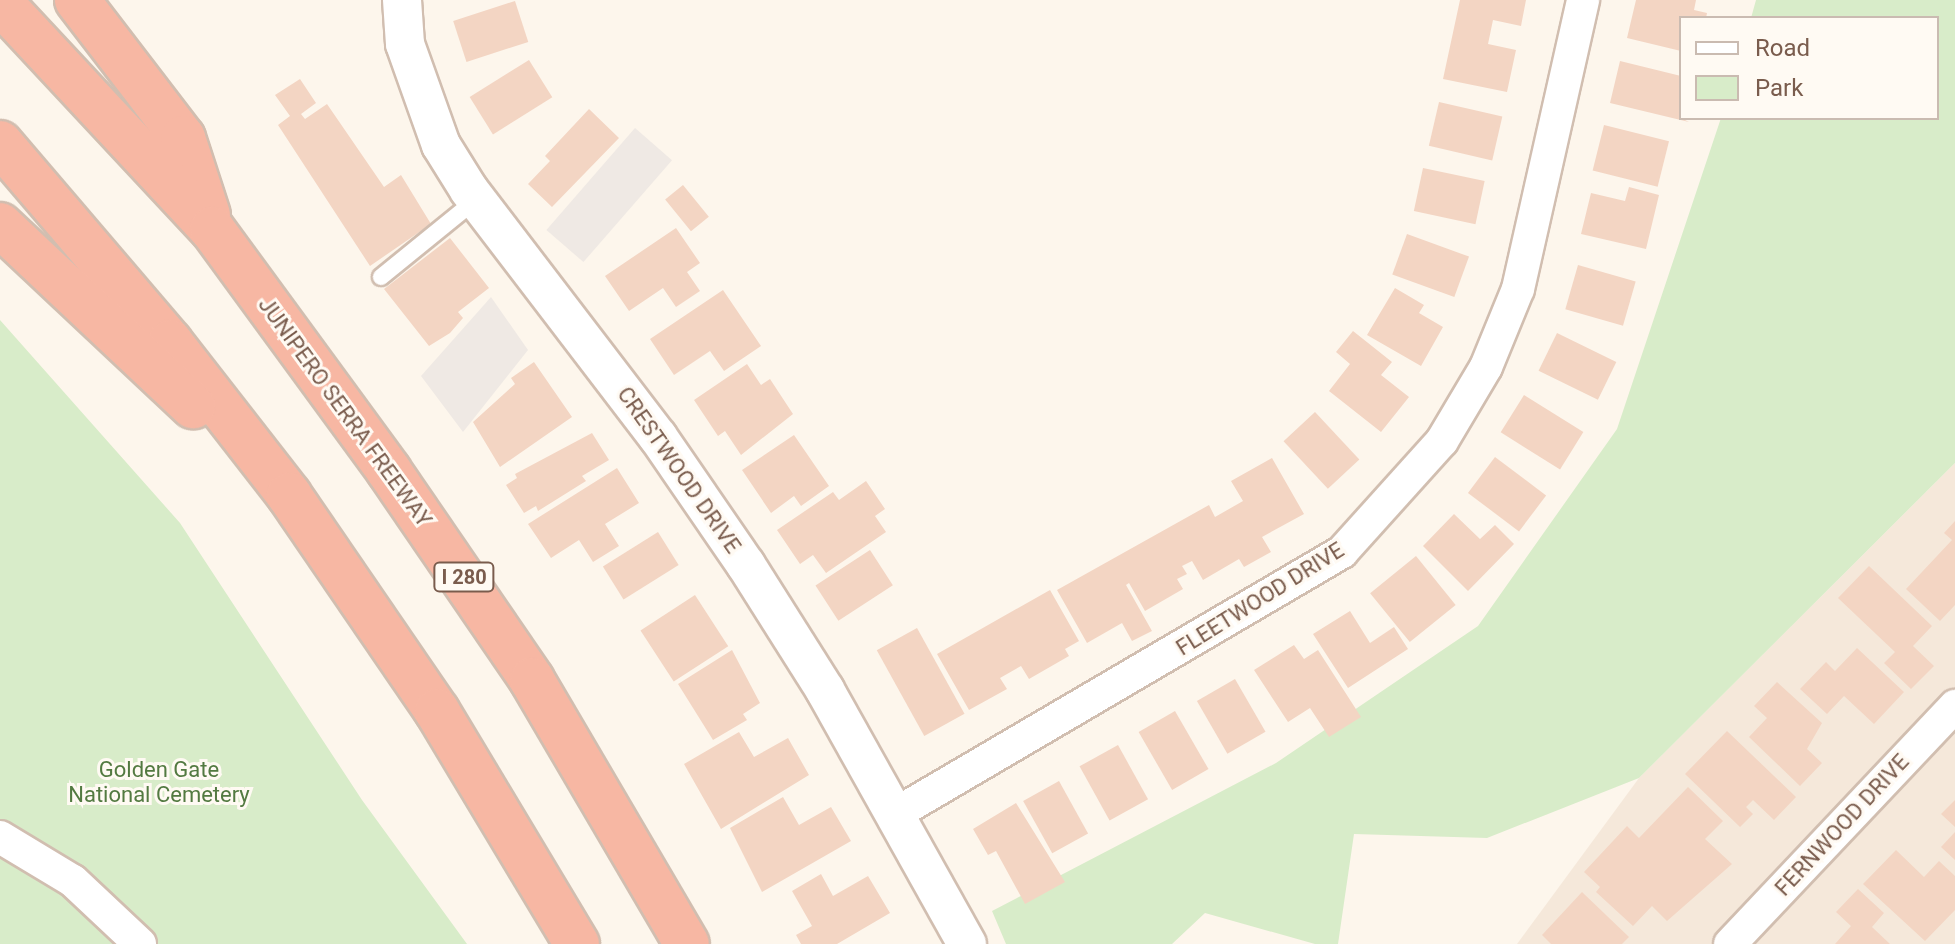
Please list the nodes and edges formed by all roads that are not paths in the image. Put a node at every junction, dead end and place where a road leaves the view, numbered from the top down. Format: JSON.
{"nodes":[{"id":1,"x":77,"y":0,"type":"edge"},
{"id":2,"x":402,"y":0,"type":"edge"},
{"id":3,"x":1583,"y":0,"type":"edge"},
{"id":4,"x":0,"y":2,"type":"edge"},
{"id":5,"x":0,"y":143,"type":"edge"},
{"id":6,"x":477,"y":199,"type":"junction"},
{"id":7,"x":0,"y":225,"type":"edge"},
{"id":8,"x":212,"y":229,"type":"junction"},
{"id":9,"x":381,"y":277,"type":"dead end"},
{"id":10,"x":289,"y":495,"type":"junction"},
{"id":11,"x":1955,"y":706,"type":"edge"},
{"id":12,"x":897,"y":813,"type":"junction"},
{"id":13,"x":0,"y":837,"type":"edge"},
{"id":14,"x":140,"y":944,"type":"edge"},
{"id":15,"x":577,"y":944,"type":"edge"},
{"id":16,"x":687,"y":944,"type":"edge"},
{"id":17,"x":967,"y":944,"type":"edge"},
{"id":18,"x":1730,"y":944,"type":"edge"}],
"edges":[{"from":1,"to":8,"type":"highway"},
{"from":2,"to":6,"type":"street","name":"CRESTWOOD DRIVE"},
{"from":3,"to":12,"type":"street","name":"FLEETWOOD DRIVE"},
{"from":4,"to":8,"type":"highway","name":"JUNIPERO SERRA FREEWAY","number":"I 280"},
{"from":5,"to":10,"type":"highway"},
{"from":6,"to":9,"type":"lane"},
{"from":6,"to":12,"type":"street","name":"CRESTWOOD DRIVE"},
{"from":7,"to":10,"type":"highway"},
{"from":8,"to":16,"type":"highway","name":"JUNIPERO SERRA FREEWAY","number":"I 280"},
{"from":10,"to":15,"type":"highway"},
{"from":11,"to":18,"type":"street","name":"FERNWOOD DRIVE"},
{"from":12,"to":17,"type":"street","name":"CRESTWOOD DRIVE"},
{"from":13,"to":14,"type":"street"}]}
